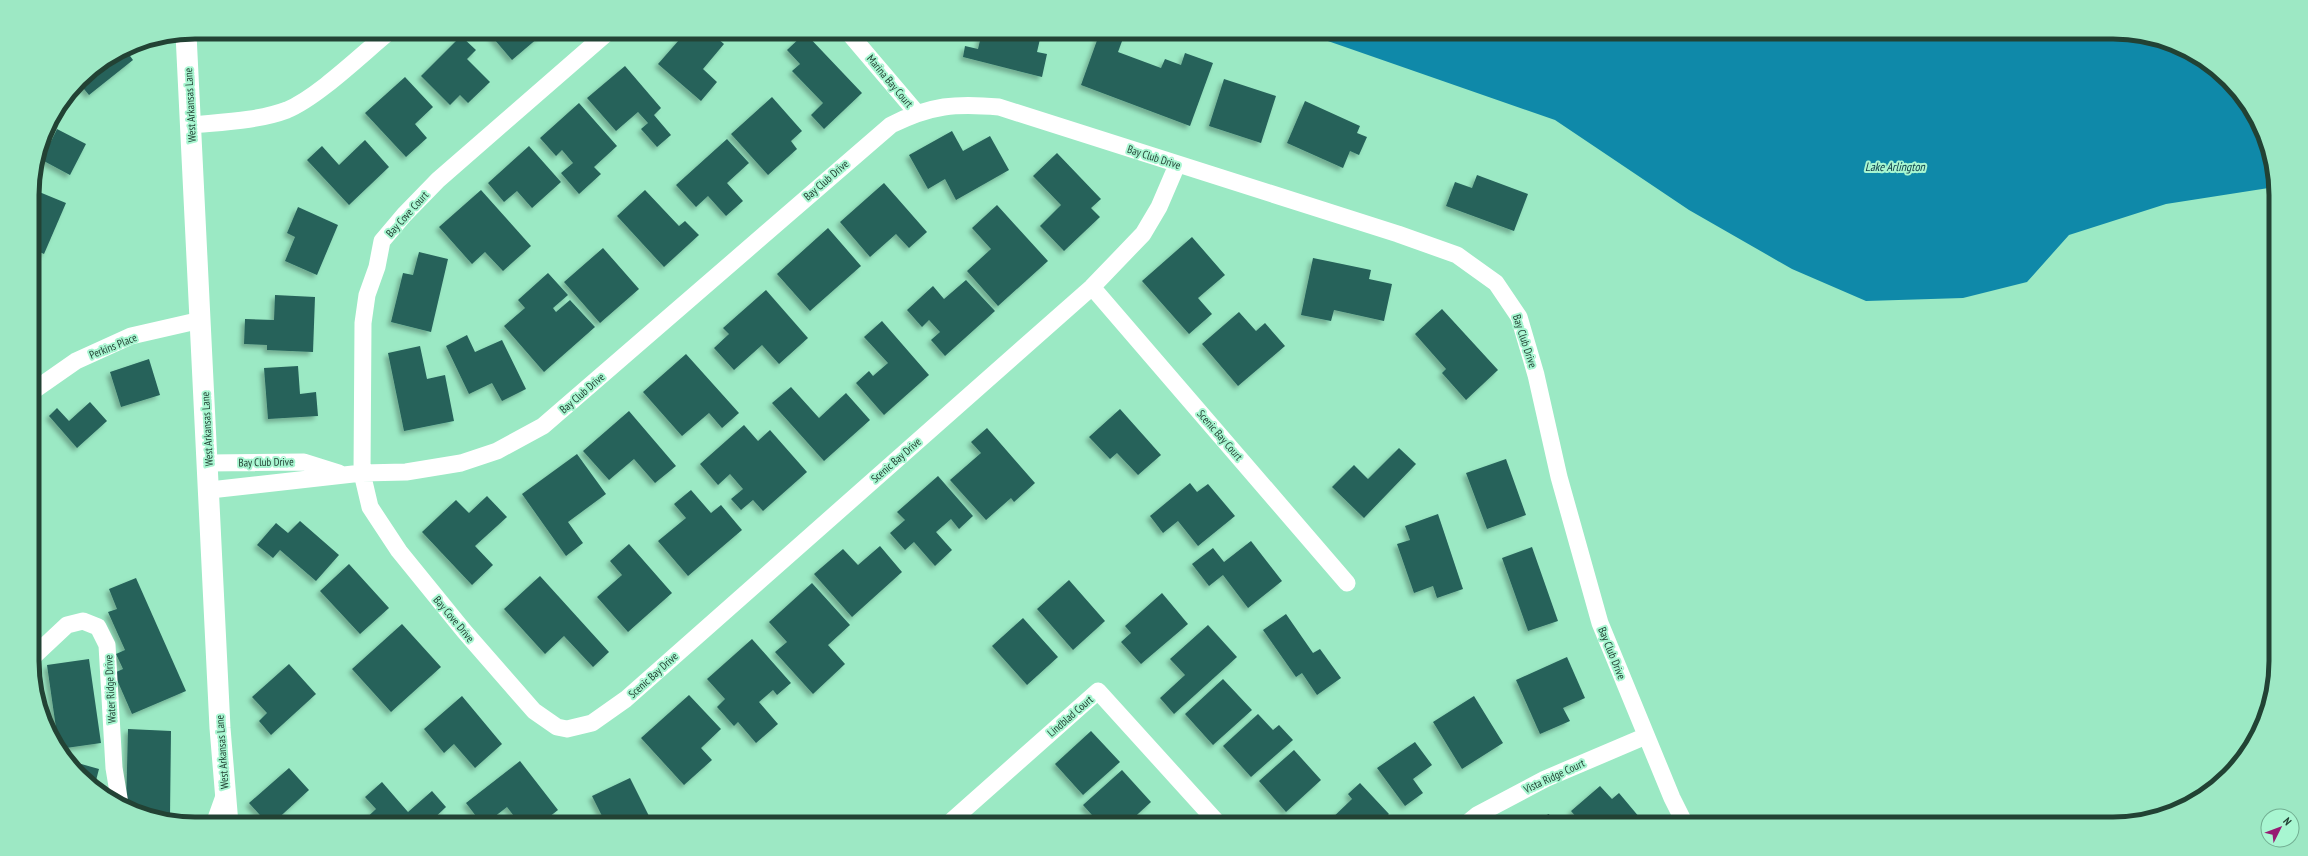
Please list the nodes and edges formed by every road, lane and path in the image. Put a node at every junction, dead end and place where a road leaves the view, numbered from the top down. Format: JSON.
{"nodes":[{"id":1,"x":186,"y":39,"type":"edge"},
{"id":2,"x":380,"y":39,"type":"edge"},
{"id":3,"x":600,"y":39,"type":"edge"},
{"id":4,"x":854,"y":39,"type":"edge"},
{"id":5,"x":916,"y":112,"type":"junction"},
{"id":6,"x":191,"y":125,"type":"junction"},
{"id":7,"x":1176,"y":165,"type":"junction"},
{"id":8,"x":1092,"y":287,"type":"junction"},
{"id":9,"x":201,"y":320,"type":"junction"},
{"id":10,"x":39,"y":388,"type":"edge"},
{"id":11,"x":208,"y":463,"type":"junction"},
{"id":12,"x":362,"y":473,"type":"junction"},
{"id":13,"x":345,"y":475,"type":"junction"},
{"id":14,"x":210,"y":490,"type":"junction"},
{"id":15,"x":1347,"y":583,"type":"dead end"},
{"id":16,"x":39,"y":651,"type":"edge"},
{"id":17,"x":582,"y":726,"type":"joint"},
{"id":18,"x":1646,"y":736,"type":"junction"},
{"id":19,"x":225,"y":792,"type":"junction"},
{"id":20,"x":119,"y":797,"type":"edge"},
{"id":21,"x":216,"y":817,"type":"edge"},
{"id":22,"x":227,"y":817,"type":"edge"},
{"id":23,"x":956,"y":817,"type":"edge"},
{"id":24,"x":1212,"y":817,"type":"edge"},
{"id":25,"x":1475,"y":817,"type":"edge"},
{"id":26,"x":1682,"y":817,"type":"edge"}],
"edges":[{"from":1,"to":6,"type":"street","name":"West Arkansas Lane"},
{"from":2,"to":6,"type":"street"},
{"from":3,"to":12,"type":"street","name":"Bay Cove Court"},
{"from":4,"to":5,"type":"street","name":"Marina Bay Court"},
{"from":5,"to":7,"type":"street","name":"Bay Club Drive"},
{"from":5,"to":12,"type":"street","name":"Bay Club Drive"},
{"from":6,"to":9,"type":"street","name":"West Arkansas Lane"},
{"from":7,"to":8,"type":"street","name":"Scenic Bay Drive"},
{"from":7,"to":18,"type":"street","name":"Bay Club Drive"},
{"from":8,"to":15,"type":"street","name":"Scenic Bay Court"},
{"from":8,"to":17,"type":"street","name":"Scenic Bay Drive"},
{"from":9,"to":10,"type":"street","name":"Perkins Place"},
{"from":9,"to":11,"type":"street","name":"West Arkansas Lane"},
{"from":11,"to":13,"type":"street","name":"Bay Club Drive"},
{"from":11,"to":14,"type":"street","name":"West Arkansas Lane"},
{"from":12,"to":13,"type":"street","name":"Bay Club Drive"},
{"from":12,"to":17,"type":"street","name":"Bay Cove Drive"},
{"from":13,"to":14,"type":"street","name":"Bay Club Drive"},
{"from":14,"to":19,"type":"street","name":"West Arkansas Lane"},
{"from":16,"to":20,"type":"street","name":"Water Ridge Drive"},
{"from":18,"to":25,"type":"street","name":"Vista Ridge Court"},
{"from":18,"to":26,"type":"street","name":"Bay Club Drive"},
{"from":19,"to":21,"type":"street"},
{"from":19,"to":22,"type":"street","name":"West Arkansas Lane"},
{"from":23,"to":24,"type":"street","name":"Lindblad Court"}]}
